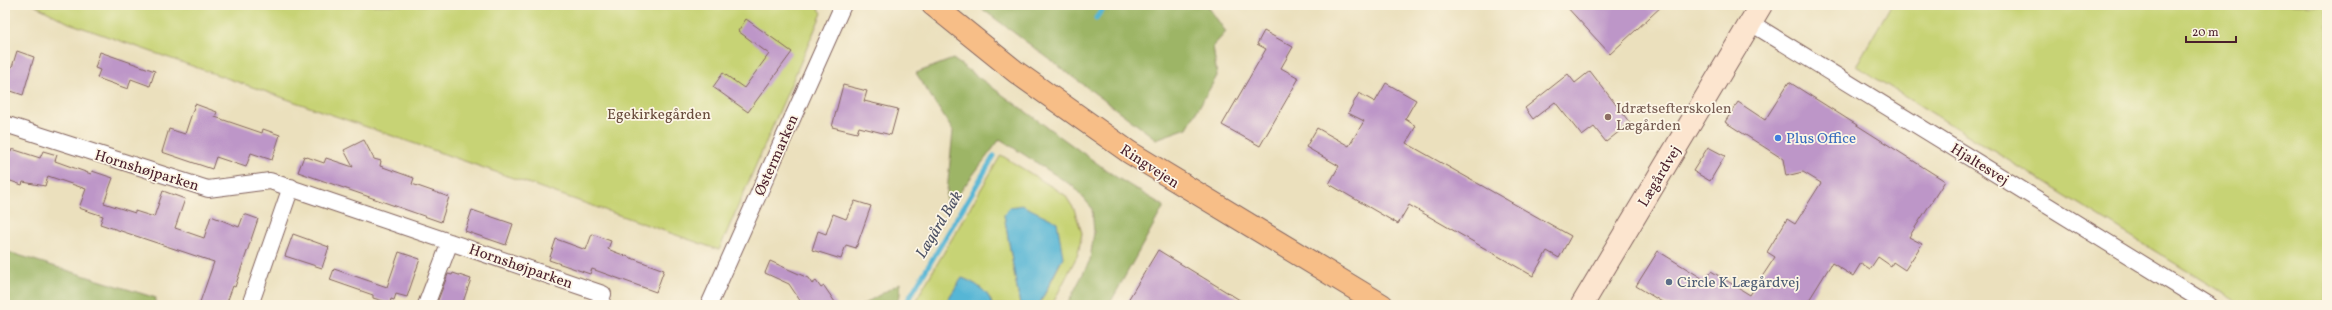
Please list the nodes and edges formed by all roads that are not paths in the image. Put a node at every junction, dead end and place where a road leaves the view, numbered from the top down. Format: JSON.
{"nodes":[{"id":1,"x":843,"y":5,"type":"edge"},
{"id":2,"x":933,"y":5,"type":"edge"},
{"id":3,"x":1756,"y":14,"type":"edge"},
{"id":4,"x":5,"y":124,"type":"edge"},
{"id":5,"x":291,"y":187,"type":"junction"},
{"id":6,"x":450,"y":242,"type":"junction"},
{"id":7,"x":250,"y":305,"type":"edge"},
{"id":8,"x":426,"y":305,"type":"edge"},
{"id":9,"x":599,"y":305,"type":"edge"},
{"id":10,"x":709,"y":305,"type":"edge"},
{"id":11,"x":1382,"y":305,"type":"edge"},
{"id":12,"x":1582,"y":305,"type":"edge"},
{"id":13,"x":2209,"y":305,"type":"edge"}],
"edges":[{"from":1,"to":10,"type":"street","name":"Østermarken"},
{"from":2,"to":11,"type":"main road","name":"Ringvejen"},
{"from":3,"to":12,"type":"street","name":"Lægårdvej"},
{"from":3,"to":13,"type":"street","name":"Hjaltesvej"},
{"from":4,"to":5,"type":"street","name":"Hornshøjparken"},
{"from":5,"to":6,"type":"street","name":"Hornshøjparken"},
{"from":5,"to":7,"type":"street"},
{"from":6,"to":8,"type":"street","name":"Hornshøjparken"},
{"from":6,"to":9,"type":"street","name":"Hornshøjparken"}]}
